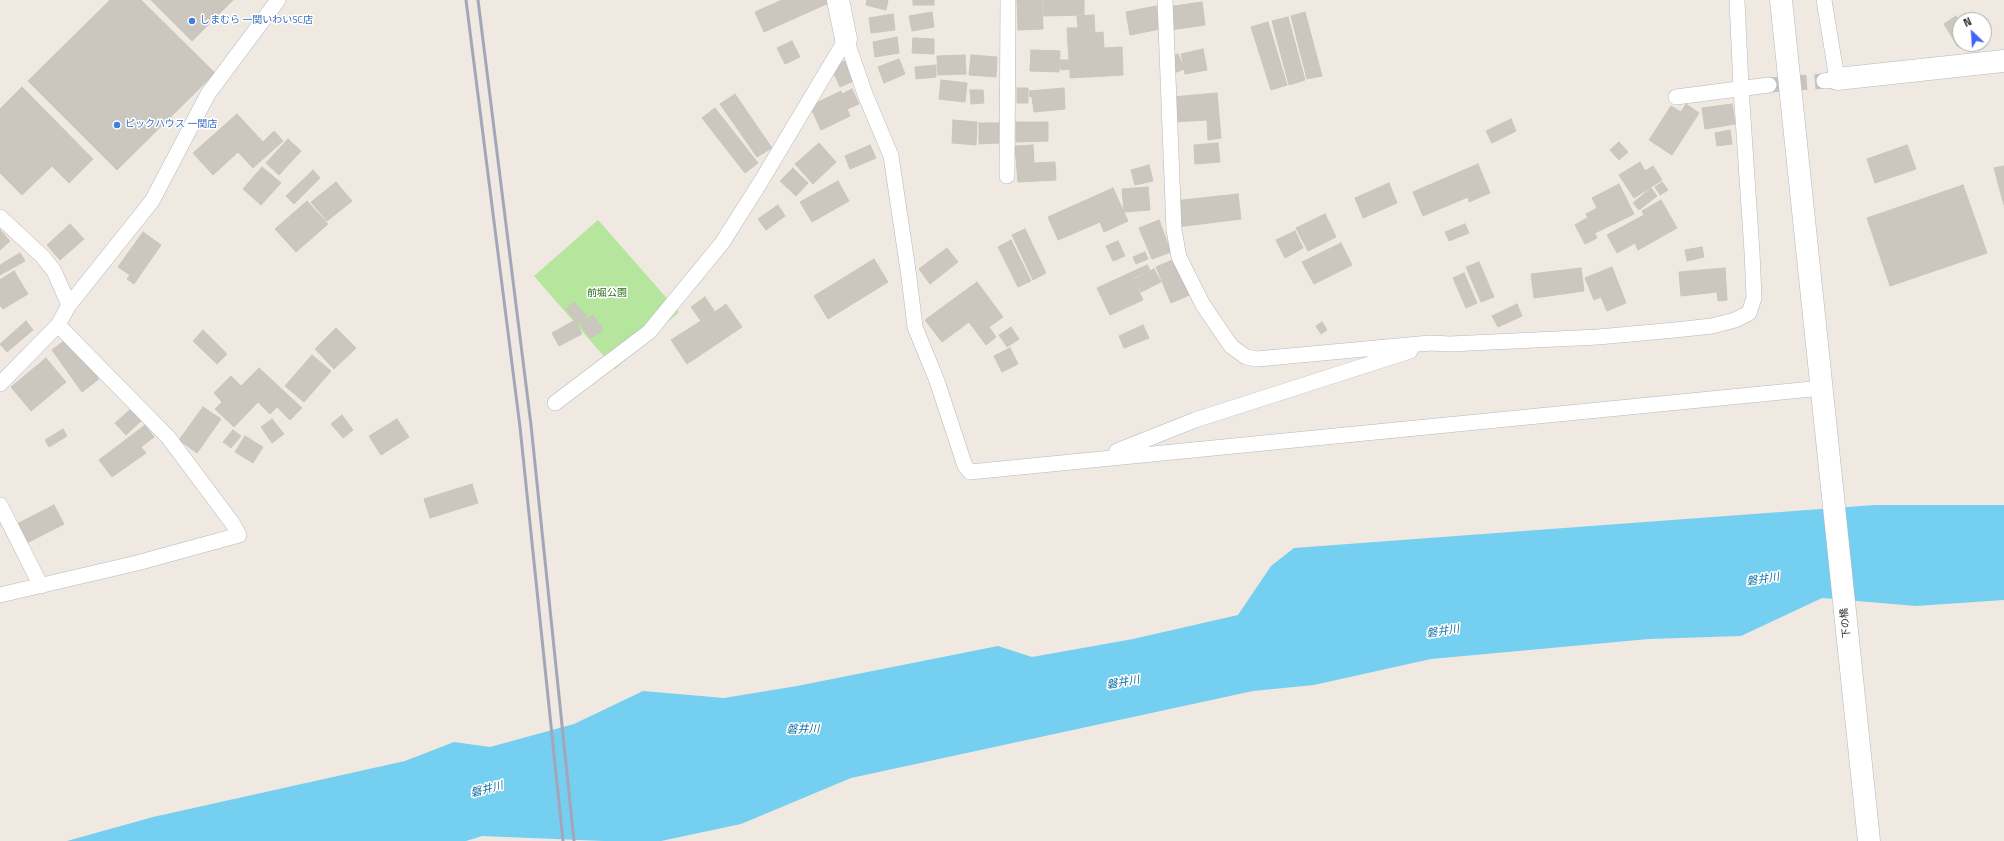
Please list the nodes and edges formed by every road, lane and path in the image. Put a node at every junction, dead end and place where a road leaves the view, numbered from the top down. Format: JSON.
{"nodes":[{"id":1,"x":278,"y":0,"type":"edge"},
{"id":2,"x":838,"y":0,"type":"edge"},
{"id":3,"x":1008,"y":0,"type":"edge"},
{"id":4,"x":1165,"y":0,"type":"edge"},
{"id":5,"x":1737,"y":0,"type":"edge"},
{"id":6,"x":1781,"y":0,"type":"edge"},
{"id":7,"x":1824,"y":0,"type":"edge"},
{"id":8,"x":846,"y":39,"type":"junction"},
{"id":9,"x":2004,"y":61,"type":"edge"},
{"id":10,"x":1830,"y":80,"type":"joint"},
{"id":11,"x":1769,"y":85,"type":"tunnel mouth"},
{"id":12,"x":1741,"y":88,"type":"junction"},
{"id":13,"x":1676,"y":97,"type":"dead end"},
{"id":14,"x":1007,"y":176,"type":"dead end"},
{"id":15,"x":0,"y":217,"type":"edge"},
{"id":16,"x":69,"y":305,"type":"junction"},
{"id":17,"x":58,"y":325,"type":"junction"},
{"id":18,"x":1430,"y":343,"type":"junction"},
{"id":19,"x":0,"y":384,"type":"edge"},
{"id":20,"x":1823,"y":397,"type":"junction"},
{"id":21,"x":555,"y":403,"type":"dead end"},
{"id":22,"x":1101,"y":458,"type":"junction"},
{"id":23,"x":0,"y":505,"type":"edge"},
{"id":24,"x":42,"y":586,"type":"junction"},
{"id":25,"x":0,"y":595,"type":"edge"},
{"id":26,"x":1869,"y":841,"type":"edge"}],
"edges":[{"from":1,"to":16,"type":"street"},
{"from":2,"to":8,"type":"street"},
{"from":3,"to":14,"type":"street"},
{"from":4,"to":18,"type":"street"},
{"from":5,"to":12,"type":"street"},
{"from":6,"to":20,"type":"street","name":"下の橋"},
{"from":7,"to":10,"type":"street"},
{"from":8,"to":21,"type":"street"},
{"from":8,"to":22,"type":"street"},
{"from":9,"to":10,"type":"street"},
{"from":11,"to":12,"type":"street"},
{"from":12,"to":13,"type":"street"},
{"from":12,"to":18,"type":"street"},
{"from":15,"to":16,"type":"street"},
{"from":16,"to":17,"type":"street"},
{"from":17,"to":19,"type":"street"},
{"from":17,"to":24,"type":"street"},
{"from":18,"to":22,"type":"street"},
{"from":20,"to":22,"type":"street"},
{"from":20,"to":26,"type":"street","name":"下の橋"},
{"from":23,"to":24,"type":"street"},
{"from":24,"to":25,"type":"street"}]}
